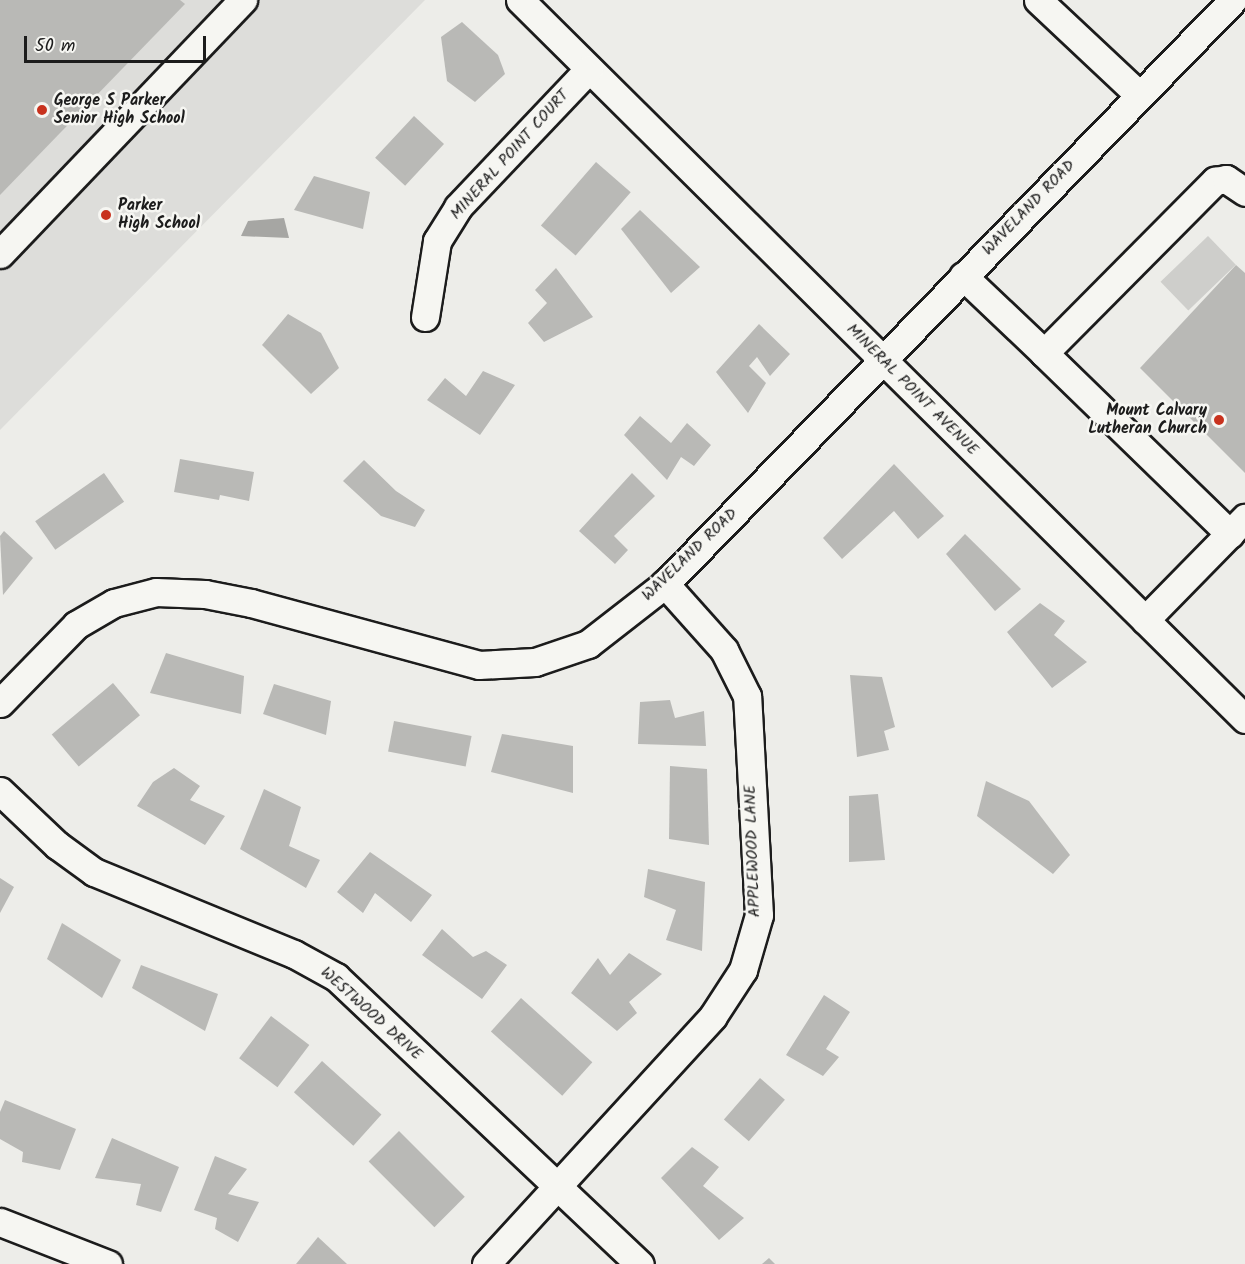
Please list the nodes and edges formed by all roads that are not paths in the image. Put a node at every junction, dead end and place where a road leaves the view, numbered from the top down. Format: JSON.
{"nodes":[{"id":1,"x":243,"y":0,"type":"edge"},
{"id":2,"x":520,"y":0,"type":"edge"},
{"id":3,"x":1038,"y":0,"type":"edge"},
{"id":4,"x":1233,"y":0,"type":"edge"},
{"id":5,"x":585,"y":64,"type":"junction"},
{"id":6,"x":1139,"y":95,"type":"junction"},
{"id":7,"x":1245,"y":192,"type":"edge"},
{"id":8,"x":0,"y":254,"type":"edge"},
{"id":9,"x":963,"y":276,"type":"junction"},
{"id":10,"x":425,"y":317,"type":"dead end"},
{"id":11,"x":1044,"y":353,"type":"junction"},
{"id":12,"x":881,"y":360,"type":"junction"},
{"id":13,"x":1237,"y":526,"type":"edge"},
{"id":14,"x":665,"y":584,"type":"junction"},
{"id":15,"x":1144,"y":620,"type":"junction"},
{"id":16,"x":0,"y":703,"type":"edge"},
{"id":17,"x":1245,"y":719,"type":"edge"},
{"id":18,"x":0,"y":791,"type":"edge"},
{"id":19,"x":557,"y":1187,"type":"junction"},
{"id":20,"x":0,"y":1222,"type":"edge"},
{"id":21,"x":108,"y":1264,"type":"edge"},
{"id":22,"x":486,"y":1264,"type":"edge"},
{"id":23,"x":640,"y":1264,"type":"edge"}],
"edges":[{"from":1,"to":8,"type":"street"},
{"from":2,"to":5,"type":"street","name":"MINERAL POINT AVENUE"},
{"from":3,"to":6,"type":"street"},
{"from":4,"to":6,"type":"street","name":"WAVELAND ROAD"},
{"from":5,"to":10,"type":"street","name":"MINERAL POINT COURT"},
{"from":5,"to":12,"type":"street","name":"MINERAL POINT AVENUE"},
{"from":6,"to":9,"type":"street","name":"WAVELAND ROAD"},
{"from":7,"to":11,"type":"street"},
{"from":9,"to":11,"type":"street"},
{"from":9,"to":12,"type":"street","name":"WAVELAND ROAD"},
{"from":11,"to":13,"type":"street"},
{"from":12,"to":14,"type":"street","name":"WAVELAND ROAD"},
{"from":12,"to":15,"type":"street","name":"MINERAL POINT AVENUE"},
{"from":13,"to":15,"type":"street"},
{"from":14,"to":16,"type":"street","name":"WAVELAND ROAD"},
{"from":14,"to":19,"type":"street","name":"APPLEWOOD LANE"},
{"from":15,"to":17,"type":"street","name":"MINERAL POINT AVENUE"},
{"from":18,"to":19,"type":"street","name":"WESTWOOD DRIVE"},
{"from":19,"to":22,"type":"street","name":"APPLEWOOD LANE"},
{"from":19,"to":23,"type":"street","name":"WESTWOOD DRIVE"},
{"from":20,"to":21,"type":"street"}]}
